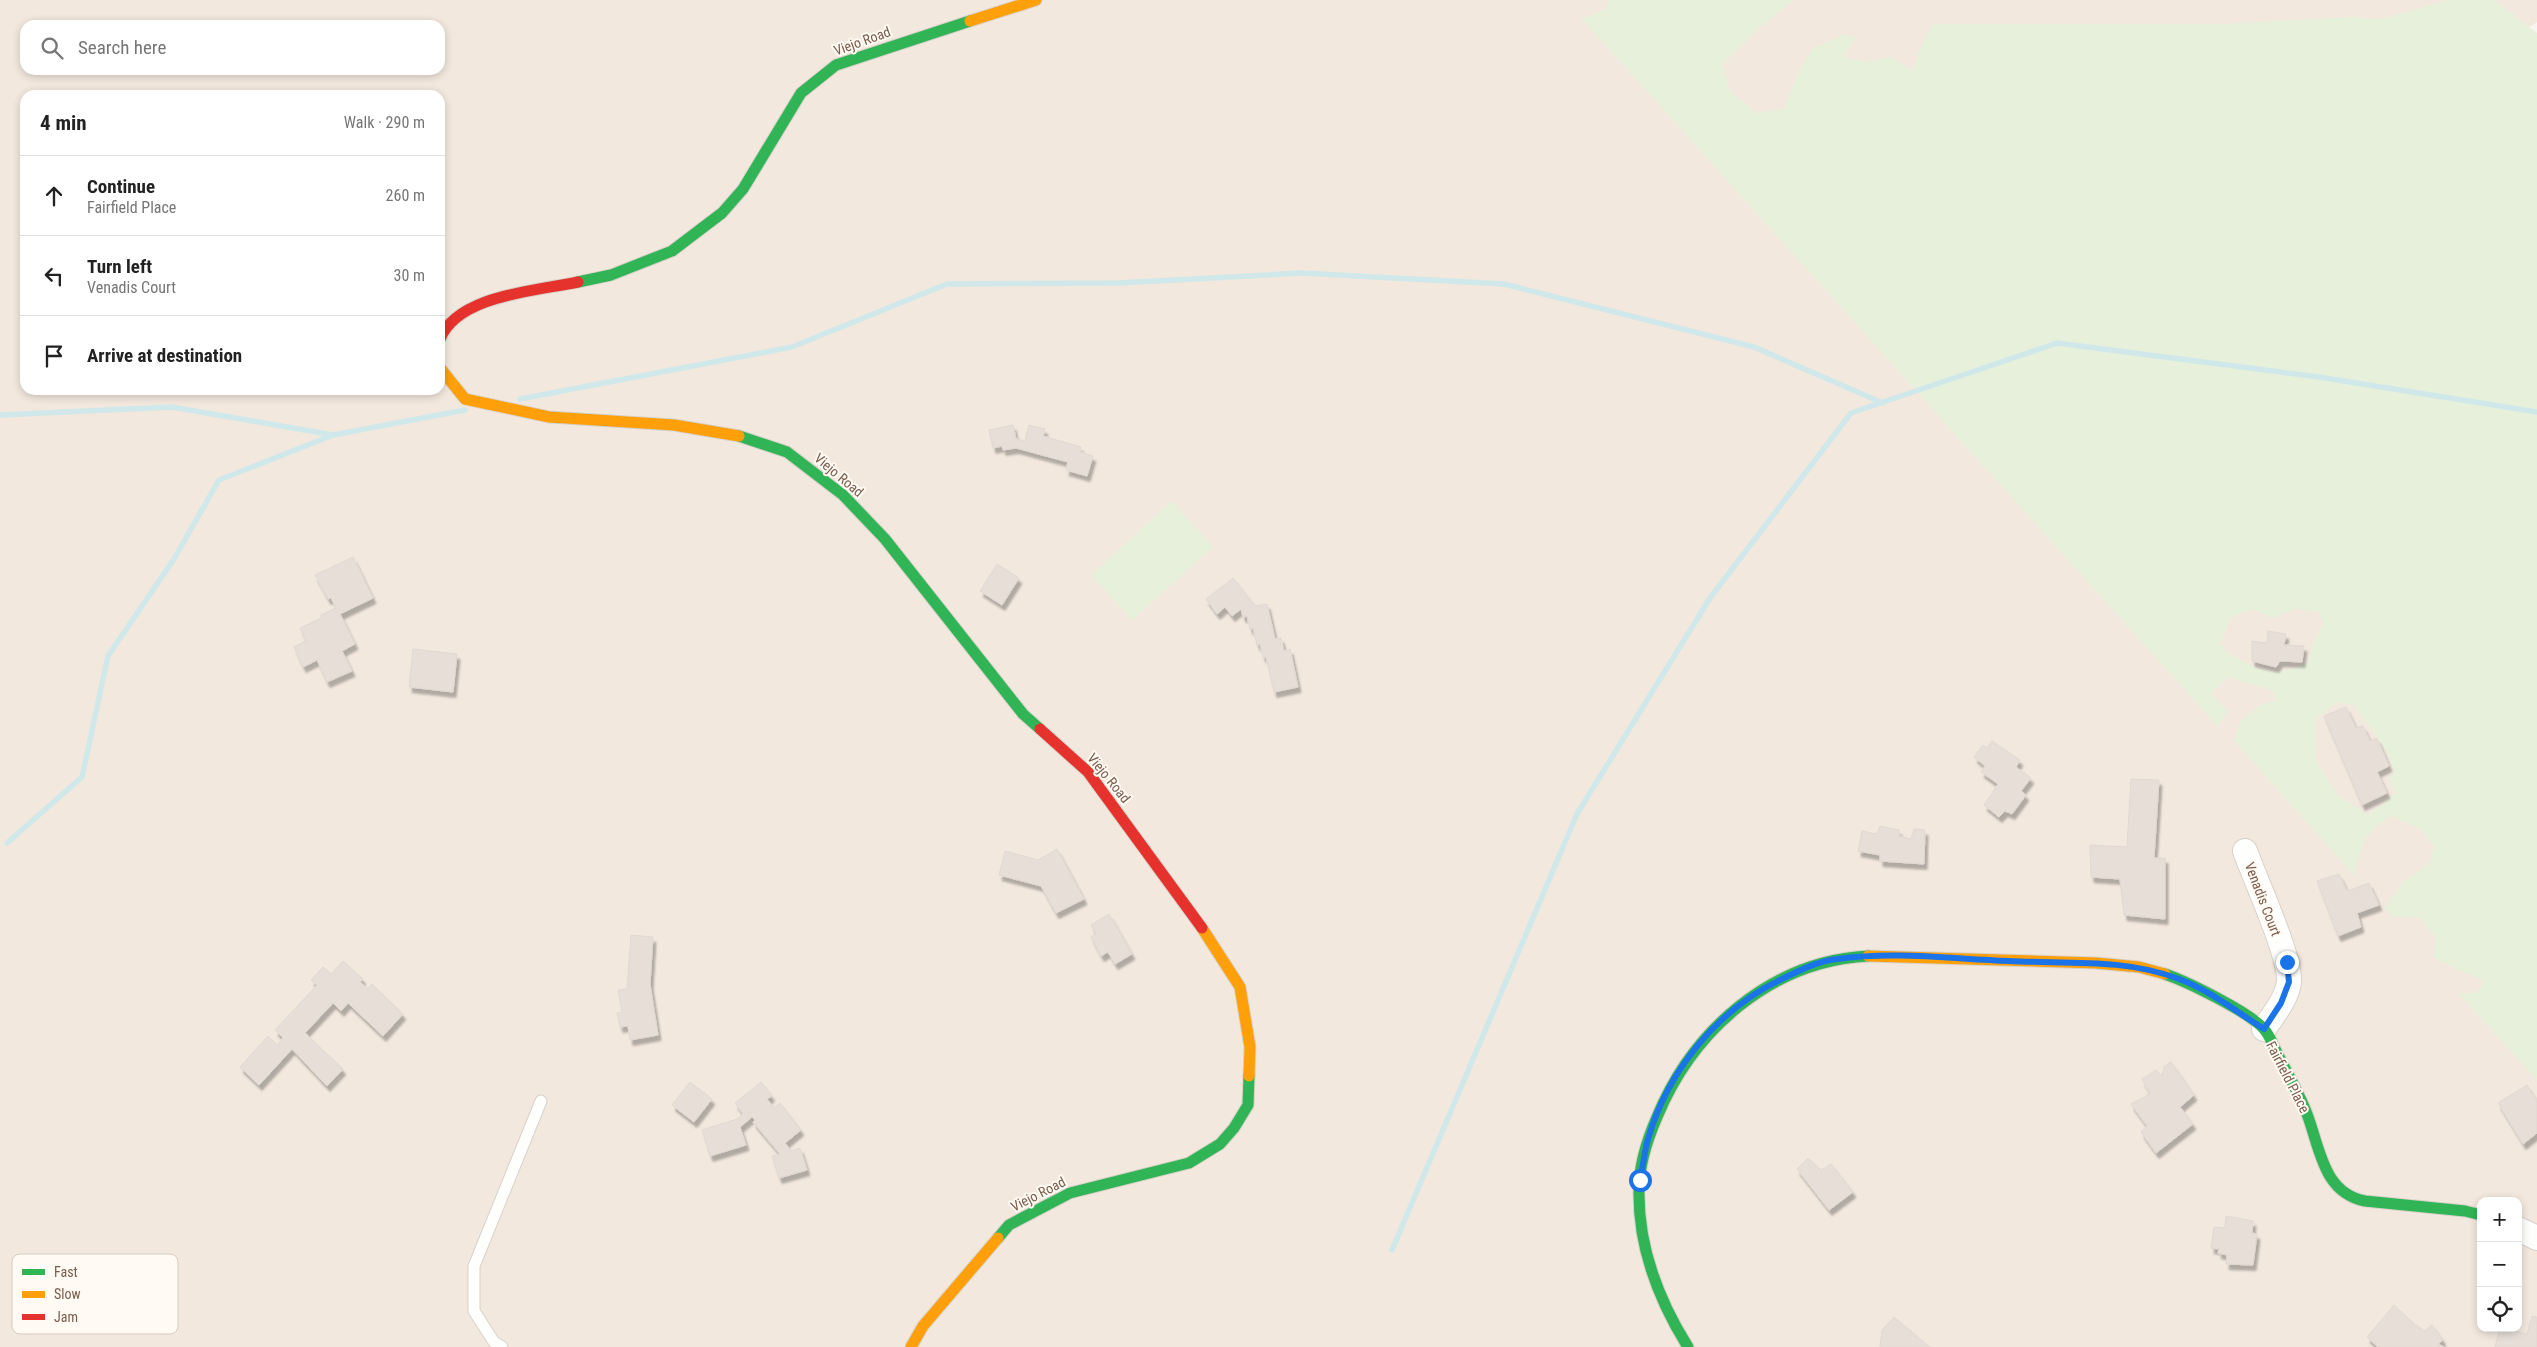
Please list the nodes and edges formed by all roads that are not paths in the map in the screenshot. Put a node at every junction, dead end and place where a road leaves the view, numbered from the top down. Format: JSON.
{"nodes":[{"id":1,"x":1036,"y":0,"type":"edge"},
{"id":2,"x":445,"y":327,"type":"edge"},
{"id":3,"x":445,"y":375,"type":"edge"},
{"id":4,"x":2245,"y":851,"type":"dead end"},
{"id":5,"x":2264,"y":1029,"type":"junction"},
{"id":6,"x":541,"y":1101,"type":"dead end"},
{"id":7,"x":2477,"y":1214,"type":"edge"},
{"id":8,"x":2522,"y":1231,"type":"edge"},
{"id":9,"x":2537,"y":1238,"type":"edge"},
{"id":10,"x":502,"y":1347,"type":"edge"},
{"id":11,"x":911,"y":1347,"type":"edge"},
{"id":12,"x":1688,"y":1347,"type":"edge"}],
"edges":[{"from":1,"to":2,"type":"street","name":"Viejo Road"},
{"from":3,"to":11,"type":"street","name":"Viejo Road"},
{"from":4,"to":5,"type":"street","name":"Venadis Court"},
{"from":5,"to":7,"type":"street","name":"Fairfield Place"},
{"from":5,"to":12,"type":"street","name":"Fairfield Place"},
{"from":6,"to":10,"type":"lane"},
{"from":8,"to":9,"type":"street"}]}
